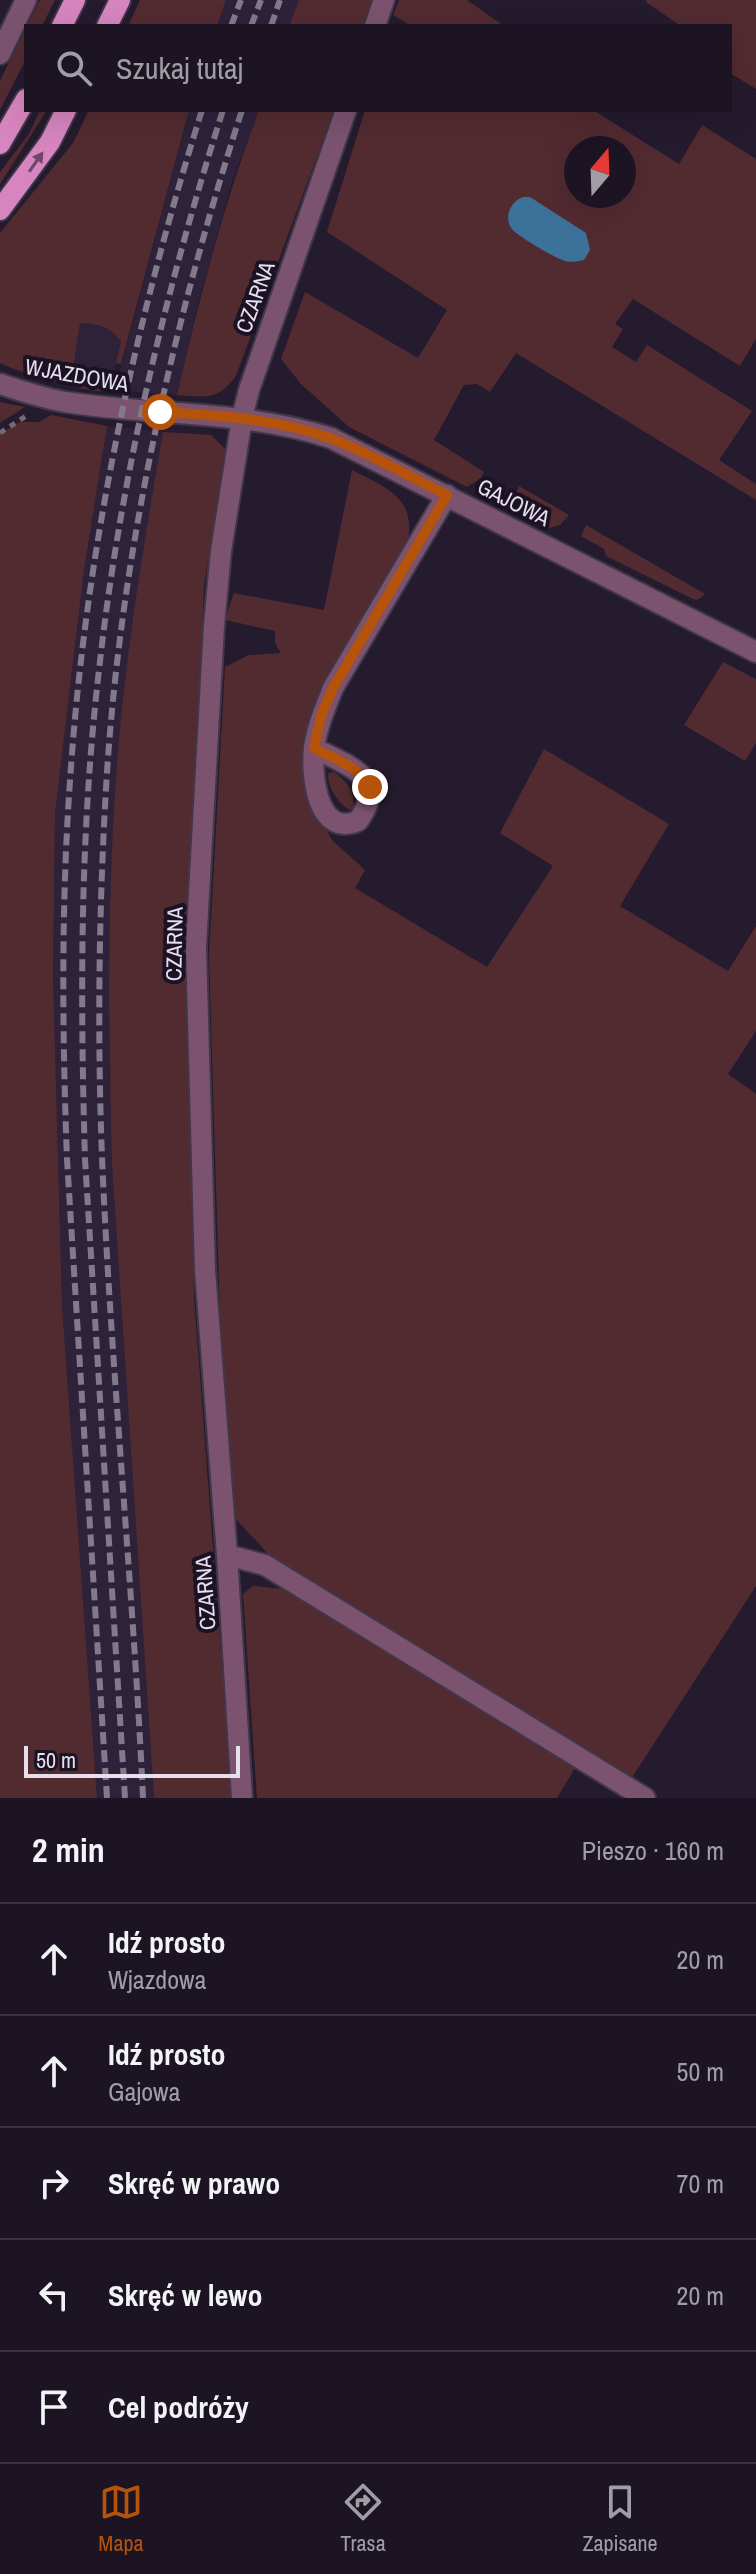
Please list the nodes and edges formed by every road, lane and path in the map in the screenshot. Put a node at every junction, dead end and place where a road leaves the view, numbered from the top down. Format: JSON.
{"nodes":[{"id":1,"x":26,"y":0,"type":"edge"},
{"id":2,"x":75,"y":0,"type":"edge"},
{"id":3,"x":120,"y":0,"type":"edge"},
{"id":4,"x":384,"y":0,"type":"edge"},
{"id":5,"x":63,"y":24,"type":"edge"},
{"id":6,"x":108,"y":24,"type":"edge"},
{"id":7,"x":376,"y":24,"type":"edge"},
{"id":8,"x":0,"y":54,"type":"edge"},
{"id":9,"x":24,"y":102,"type":"edge"},
{"id":10,"x":65,"y":112,"type":"edge"},
{"id":11,"x":345,"y":112,"type":"edge"},
{"id":12,"x":0,"y":144,"type":"edge"},
{"id":13,"x":0,"y":210,"type":"edge"},
{"id":14,"x":0,"y":384,"type":"edge"},
{"id":15,"x":242,"y":418,"type":"junction"},
{"id":16,"x":447,"y":495,"type":"junction"},
{"id":17,"x":756,"y":652,"type":"edge"},
{"id":18,"x":314,"y":748,"type":"dead end"},
{"id":19,"x":227,"y":1555,"type":"junction"},
{"id":20,"x":242,"y":1798,"type":"edge"},
{"id":21,"x":645,"y":1798,"type":"edge"}],
"edges":[{"from":1,"to":8,"type":"street"},
{"from":2,"to":5,"type":"main road"},
{"from":3,"to":6,"type":"main road"},
{"from":4,"to":7,"type":"street"},
{"from":9,"to":12,"type":"main road"},
{"from":13,"to":10,"type":"main road","one_way":true},
{"from":11,"to":15,"type":"street","name":"CZARNA"},
{"from":14,"to":15,"type":"street","name":"WJAZDOWA"},
{"from":15,"to":16,"type":"street","name":"GAJOWA"},
{"from":15,"to":19,"type":"street","name":"CZARNA"},
{"from":16,"to":17,"type":"street","name":"GAJOWA"},
{"from":16,"to":18,"type":"street"},
{"from":19,"to":20,"type":"street","name":"CZARNA"},
{"from":19,"to":21,"type":"street"}]}
